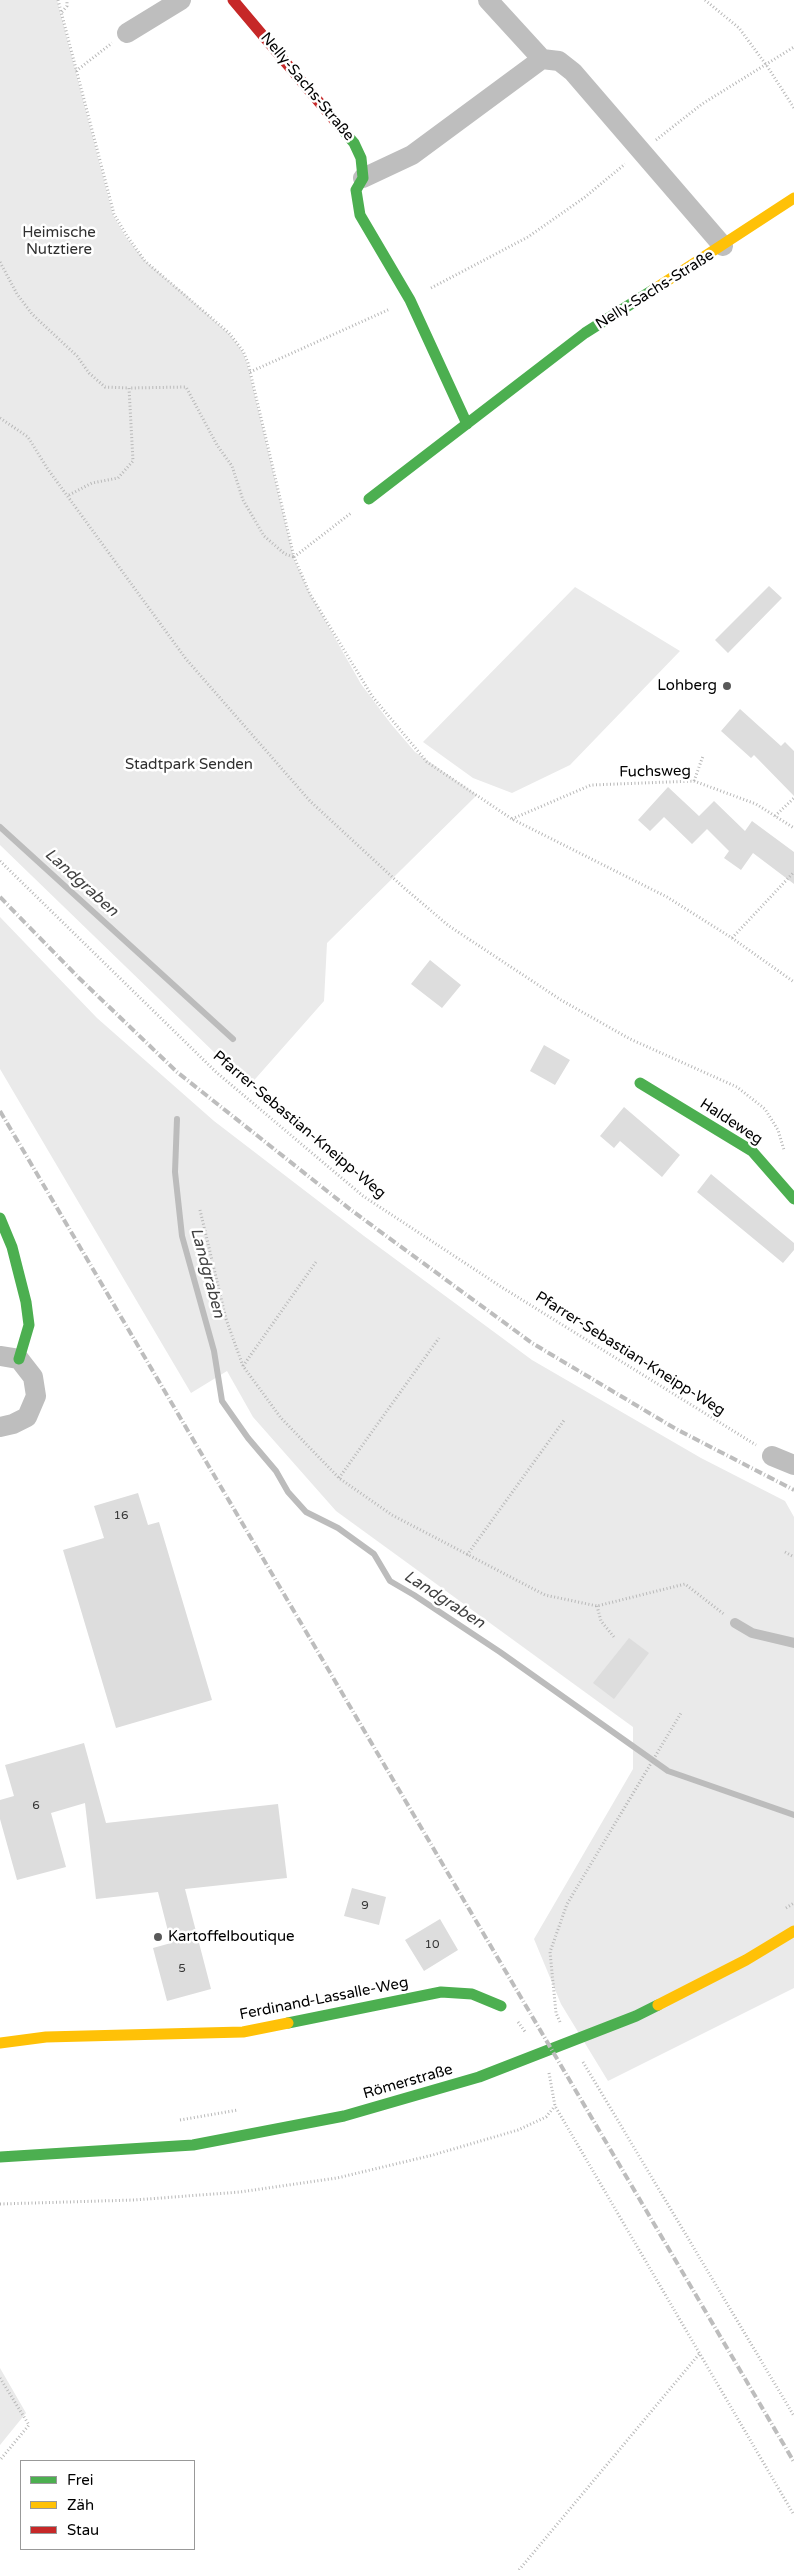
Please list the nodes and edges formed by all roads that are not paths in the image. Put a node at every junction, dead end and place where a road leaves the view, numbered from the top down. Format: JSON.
{"nodes":[{"id":1,"x":181,"y":0,"type":"edge"},
{"id":2,"x":233,"y":0,"type":"edge"},
{"id":3,"x":488,"y":0,"type":"edge"},
{"id":4,"x":128,"y":34,"type":"road end"},
{"id":5,"x":542,"y":59,"type":"junction"},
{"id":6,"x":363,"y":178,"type":"junction"},
{"id":7,"x":794,"y":198,"type":"edge"},
{"id":8,"x":724,"y":246,"type":"junction"},
{"id":9,"x":467,"y":424,"type":"junction"},
{"id":10,"x":369,"y":499,"type":"road end"},
{"id":11,"x":640,"y":1083,"type":"dead end"},
{"id":12,"x":794,"y":1199,"type":"edge"},
{"id":13,"x":0,"y":1218,"type":"edge"},
{"id":14,"x":10,"y":1357,"type":"edge"},
{"id":15,"x":0,"y":1427,"type":"edge"},
{"id":16,"x":772,"y":1456,"type":"road end"},
{"id":17,"x":794,"y":1465,"type":"edge"},
{"id":18,"x":735,"y":1623,"type":"road end"},
{"id":19,"x":794,"y":1643,"type":"edge"},
{"id":20,"x":794,"y":1931,"type":"edge"},
{"id":21,"x":501,"y":2006,"type":"dead end"},
{"id":22,"x":0,"y":2043,"type":"edge"},
{"id":23,"x":0,"y":2157,"type":"edge"}],
"edges":[{"from":1,"to":4,"type":"street"},
{"from":2,"to":6,"type":"street","name":"Nelly-Sachs-Straße"},
{"from":3,"to":5,"type":"street"},
{"from":5,"to":6,"type":"street"},
{"from":5,"to":8,"type":"street","name":"Nelly-Sachs-Straße"},
{"from":6,"to":9,"type":"street","name":"Nelly-Sachs-Straße"},
{"from":7,"to":8,"type":"street","name":"Nelly-Sachs-Straße"},
{"from":8,"to":9,"type":"street","name":"Nelly-Sachs-Straße"},
{"from":9,"to":10,"type":"street","name":"Nelly-Sachs-Straße"},
{"from":11,"to":12,"type":"street","name":"Haldeweg"},
{"from":13,"to":14,"type":"street"},
{"from":14,"to":15,"type":"street"},
{"from":16,"to":17,"type":"street"},
{"from":18,"to":19,"type":"lane"},
{"from":20,"to":23,"type":"street","name":"Römerstraße"},
{"from":21,"to":22,"type":"street","name":"Ferdinand-Lassalle-Weg"}]}
